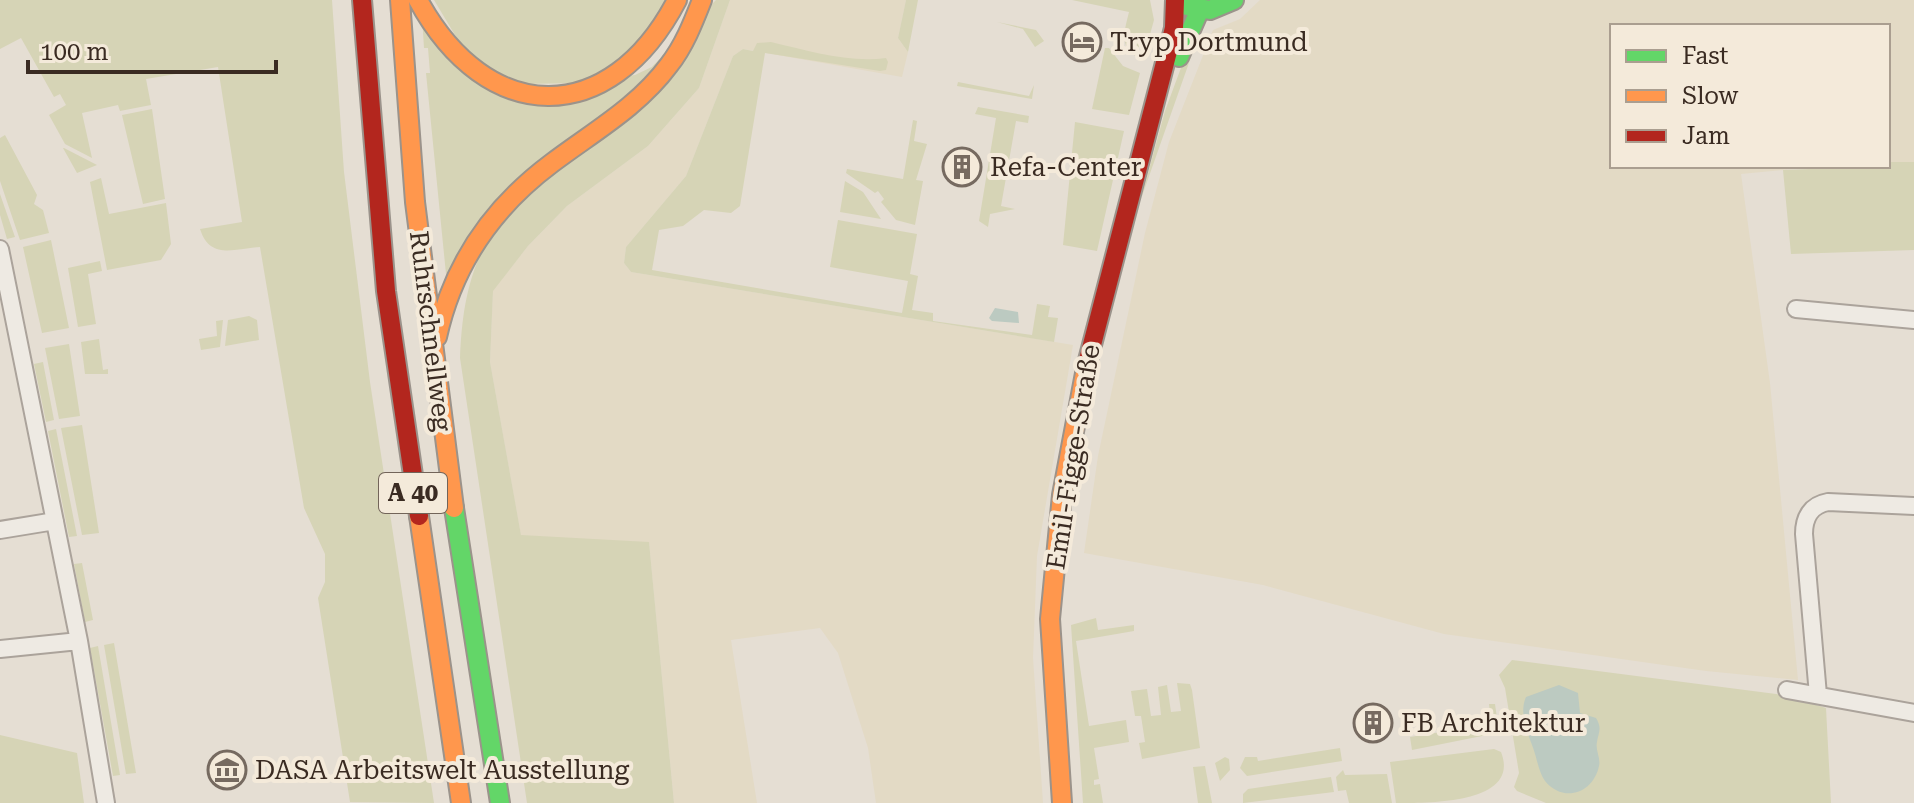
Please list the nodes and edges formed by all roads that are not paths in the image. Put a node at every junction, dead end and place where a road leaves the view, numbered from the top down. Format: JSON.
{"nodes":[{"id":1,"x":362,"y":0,"type":"edge"},
{"id":2,"x":400,"y":0,"type":"edge"},
{"id":3,"x":418,"y":0,"type":"edge"},
{"id":4,"x":677,"y":0,"type":"edge"},
{"id":5,"x":702,"y":0,"type":"edge"},
{"id":6,"x":1177,"y":0,"type":"edge"},
{"id":7,"x":1234,"y":0,"type":"edge"},
{"id":8,"x":1200,"y":9,"type":"junction"},
{"id":9,"x":1152,"y":118,"type":"junction"},
{"id":10,"x":0,"y":249,"type":"edge"},
{"id":11,"x":1796,"y":309,"type":"dead end"},
{"id":12,"x":7,"y":314,"type":"edge"},
{"id":13,"x":1914,"y":320,"type":"edge"},
{"id":14,"x":437,"y":387,"type":"junction"},
{"id":15,"x":1914,"y":506,"type":"edge"},
{"id":16,"x":55,"y":521,"type":"junction"},
{"id":17,"x":0,"y":530,"type":"edge"},
{"id":18,"x":79,"y":641,"type":"junction"},
{"id":19,"x":0,"y":649,"type":"edge"},
{"id":20,"x":1787,"y":690,"type":"dead end"},
{"id":21,"x":1818,"y":695,"type":"junction"},
{"id":22,"x":1914,"y":713,"type":"edge"},
{"id":23,"x":106,"y":803,"type":"edge"},
{"id":24,"x":461,"y":803,"type":"edge"},
{"id":25,"x":500,"y":803,"type":"edge"},
{"id":26,"x":1062,"y":803,"type":"edge"}],
"edges":[{"from":1,"to":24,"type":"main road","name":"Ruhrschnellweg","number":"A 40"},
{"from":2,"to":14,"type":"main road","name":"Ruhrschnellweg","number":"A 40"},
{"from":3,"to":4,"type":"main road"},
{"from":5,"to":14,"type":"main road"},
{"from":6,"to":8,"type":"main road","name":"Emil-Figge-Straße"},
{"from":6,"to":9,"type":"main road","name":"Emil-Figge-Straße"},
{"from":7,"to":8,"type":"main road"},
{"from":8,"to":9,"type":"main road","name":"Emil-Figge-Straße"},
{"from":9,"to":26,"type":"main road","name":"Emil-Figge-Straße"},
{"from":10,"to":12,"type":"street"},
{"from":11,"to":13,"type":"street"},
{"from":12,"to":16,"type":"street"},
{"from":14,"to":25,"type":"main road","name":"Ruhrschnellweg","number":"A 40"},
{"from":15,"to":21,"type":"street"},
{"from":16,"to":17,"type":"street"},
{"from":16,"to":18,"type":"street"},
{"from":18,"to":19,"type":"street"},
{"from":18,"to":23,"type":"street"},
{"from":20,"to":21,"type":"street"},
{"from":21,"to":22,"type":"street"}]}
